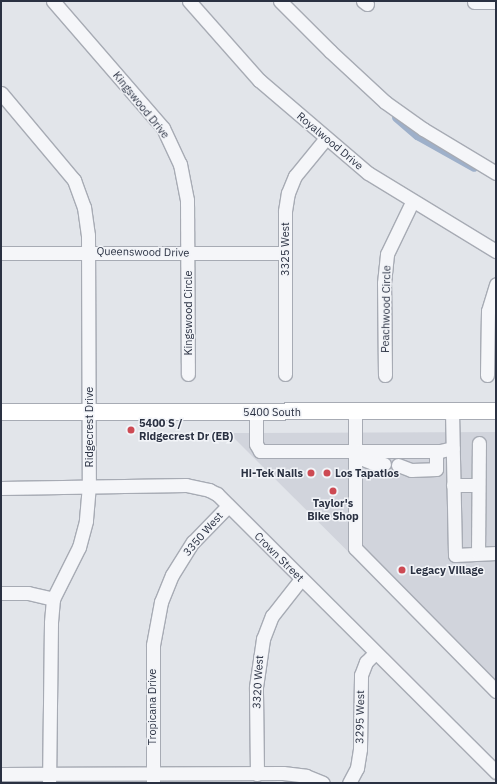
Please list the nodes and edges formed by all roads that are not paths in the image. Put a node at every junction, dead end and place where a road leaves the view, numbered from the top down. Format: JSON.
{"nodes":[{"id":1,"x":53,"y":1,"type":"edge"},
{"id":2,"x":190,"y":1,"type":"edge"},
{"id":3,"x":280,"y":1,"type":"edge"},
{"id":4,"x":474,"y":2,"type":"dead end"},
{"id":5,"x":496,"y":2,"type":"edge"},
{"id":6,"x":1,"y":93,"type":"edge"},
{"id":7,"x":326,"y":138,"type":"junction"},
{"id":8,"x":496,"y":173,"type":"edge"},
{"id":9,"x":412,"y":202,"type":"junction"},
{"id":10,"x":88,"y":252,"type":"junction"},
{"id":11,"x":188,"y":252,"type":"junction"},
{"id":12,"x":496,"y":252,"type":"edge"},
{"id":13,"x":1,"y":253,"type":"edge"},
{"id":14,"x":285,"y":253,"type":"junction"},
{"id":15,"x":496,"y":284,"type":"edge"},
{"id":16,"x":188,"y":374,"type":"dead end"},
{"id":17,"x":285,"y":374,"type":"dead end"},
{"id":18,"x":385,"y":375,"type":"dead end"},
{"id":19,"x":487,"y":375,"type":"dead end"},
{"id":20,"x":355,"y":411,"type":"junction"},
{"id":21,"x":452,"y":411,"type":"junction"},
{"id":22,"x":496,"y":411,"type":"edge"},
{"id":23,"x":1,"y":412,"type":"edge"},
{"id":24,"x":88,"y":412,"type":"junction"},
{"id":25,"x":256,"y":412,"type":"junction"},
{"id":26,"x":479,"y":443,"type":"dead end"},
{"id":27,"x":452,"y":448,"type":"junction"},
{"id":28,"x":436,"y":451,"type":"junction"},
{"id":29,"x":355,"y":454,"type":"junction"},
{"id":30,"x":384,"y":464,"type":"dead end"},
{"id":31,"x":398,"y":465,"type":"dead end"},
{"id":32,"x":89,"y":485,"type":"junction"},
{"id":33,"x":453,"y":485,"type":"junction"},
{"id":34,"x":478,"y":485,"type":"junction"},
{"id":35,"x":1,"y":488,"type":"edge"},
{"id":36,"x":228,"y":506,"type":"junction"},
{"id":37,"x":478,"y":553,"type":"junction"},
{"id":38,"x":496,"y":553,"type":"edge"},
{"id":39,"x":301,"y":580,"type":"junction"},
{"id":40,"x":1,"y":592,"type":"edge"},
{"id":41,"x":53,"y":600,"type":"junction"},
{"id":42,"x":154,"y":630,"type":"joint"},
{"id":43,"x":376,"y":653,"type":"junction"},
{"id":44,"x":496,"y":691,"type":"edge"},
{"id":45,"x":496,"y":772,"type":"edge"},
{"id":46,"x":1,"y":774,"type":"edge"},
{"id":47,"x":257,"y":774,"type":"junction"},
{"id":48,"x":49,"y":778,"type":"edge"},
{"id":49,"x":153,"y":779,"type":"edge"},
{"id":50,"x":323,"y":783,"type":"edge"},
{"id":51,"x":349,"y":783,"type":"edge"}],
"edges":[{"from":1,"to":11,"type":"street","name":"Kingswood Drive"},
{"from":2,"to":7,"type":"street","name":"Royalwood Drive"},
{"from":3,"to":8,"type":"street"},
{"from":4,"to":5,"type":"street"},
{"from":6,"to":10,"type":"street","name":"Ridgecrest Drive"},
{"from":7,"to":9,"type":"street","name":"Royalwood Drive"},
{"from":7,"to":14,"type":"street","name":"3325 West"},
{"from":9,"to":12,"type":"street","name":"Royalwood Drive"},
{"from":9,"to":18,"type":"street","name":"Peachwood Circle"},
{"from":10,"to":11,"type":"street","name":"Queenswood Drive"},
{"from":10,"to":13,"type":"street","name":"Queenswood Drive"},
{"from":10,"to":24,"type":"street","name":"Ridgecrest Drive"},
{"from":11,"to":14,"type":"street","name":"Queenswood Drive"},
{"from":11,"to":16,"type":"street","name":"Kingswood Circle"},
{"from":14,"to":17,"type":"street","name":"3325 West"},
{"from":15,"to":19,"type":"street"},
{"from":20,"to":21,"type":"main road","name":"5400 South"},
{"from":20,"to":25,"type":"main road","name":"5400 South"},
{"from":20,"to":29,"type":"street"},
{"from":21,"to":22,"type":"main road","name":"5400 South"},
{"from":21,"to":27,"type":"street"},
{"from":23,"to":24,"type":"main road","name":"5400 South"},
{"from":24,"to":25,"type":"main road","name":"5400 South"},
{"from":24,"to":32,"type":"street","name":"Ridgecrest Drive"},
{"from":25,"to":29,"type":"street"},
{"from":26,"to":34,"type":"street"},
{"from":27,"to":28,"type":"street"},
{"from":27,"to":33,"type":"street"},
{"from":28,"to":29,"type":"street"},
{"from":28,"to":31,"type":"street"},
{"from":29,"to":30,"type":"street"},
{"from":29,"to":44,"type":"street"},
{"from":32,"to":35,"type":"street","name":"Crown Street"},
{"from":32,"to":36,"type":"street","name":"Crown Street"},
{"from":32,"to":41,"type":"street","name":"Ridgecrest Drive"},
{"from":33,"to":34,"type":"street"},
{"from":33,"to":37,"type":"street"},
{"from":34,"to":37,"type":"street"},
{"from":36,"to":39,"type":"street","name":"Crown Street"},
{"from":36,"to":42,"type":"street","name":"3350 West"},
{"from":37,"to":38,"type":"street"},
{"from":39,"to":43,"type":"street","name":"Crown Street"},
{"from":39,"to":47,"type":"street","name":"3320 West"},
{"from":40,"to":41,"type":"street"},
{"from":41,"to":48,"type":"street","name":"Ridgecrest Drive"},
{"from":42,"to":49,"type":"street","name":"Tropicana Drive"},
{"from":43,"to":45,"type":"street","name":"Crown Street"},
{"from":43,"to":51,"type":"street","name":"3295 West"},
{"from":46,"to":48,"type":"street"},
{"from":47,"to":49,"type":"street"},
{"from":47,"to":50,"type":"street"},
{"from":48,"to":49,"type":"street"}]}
